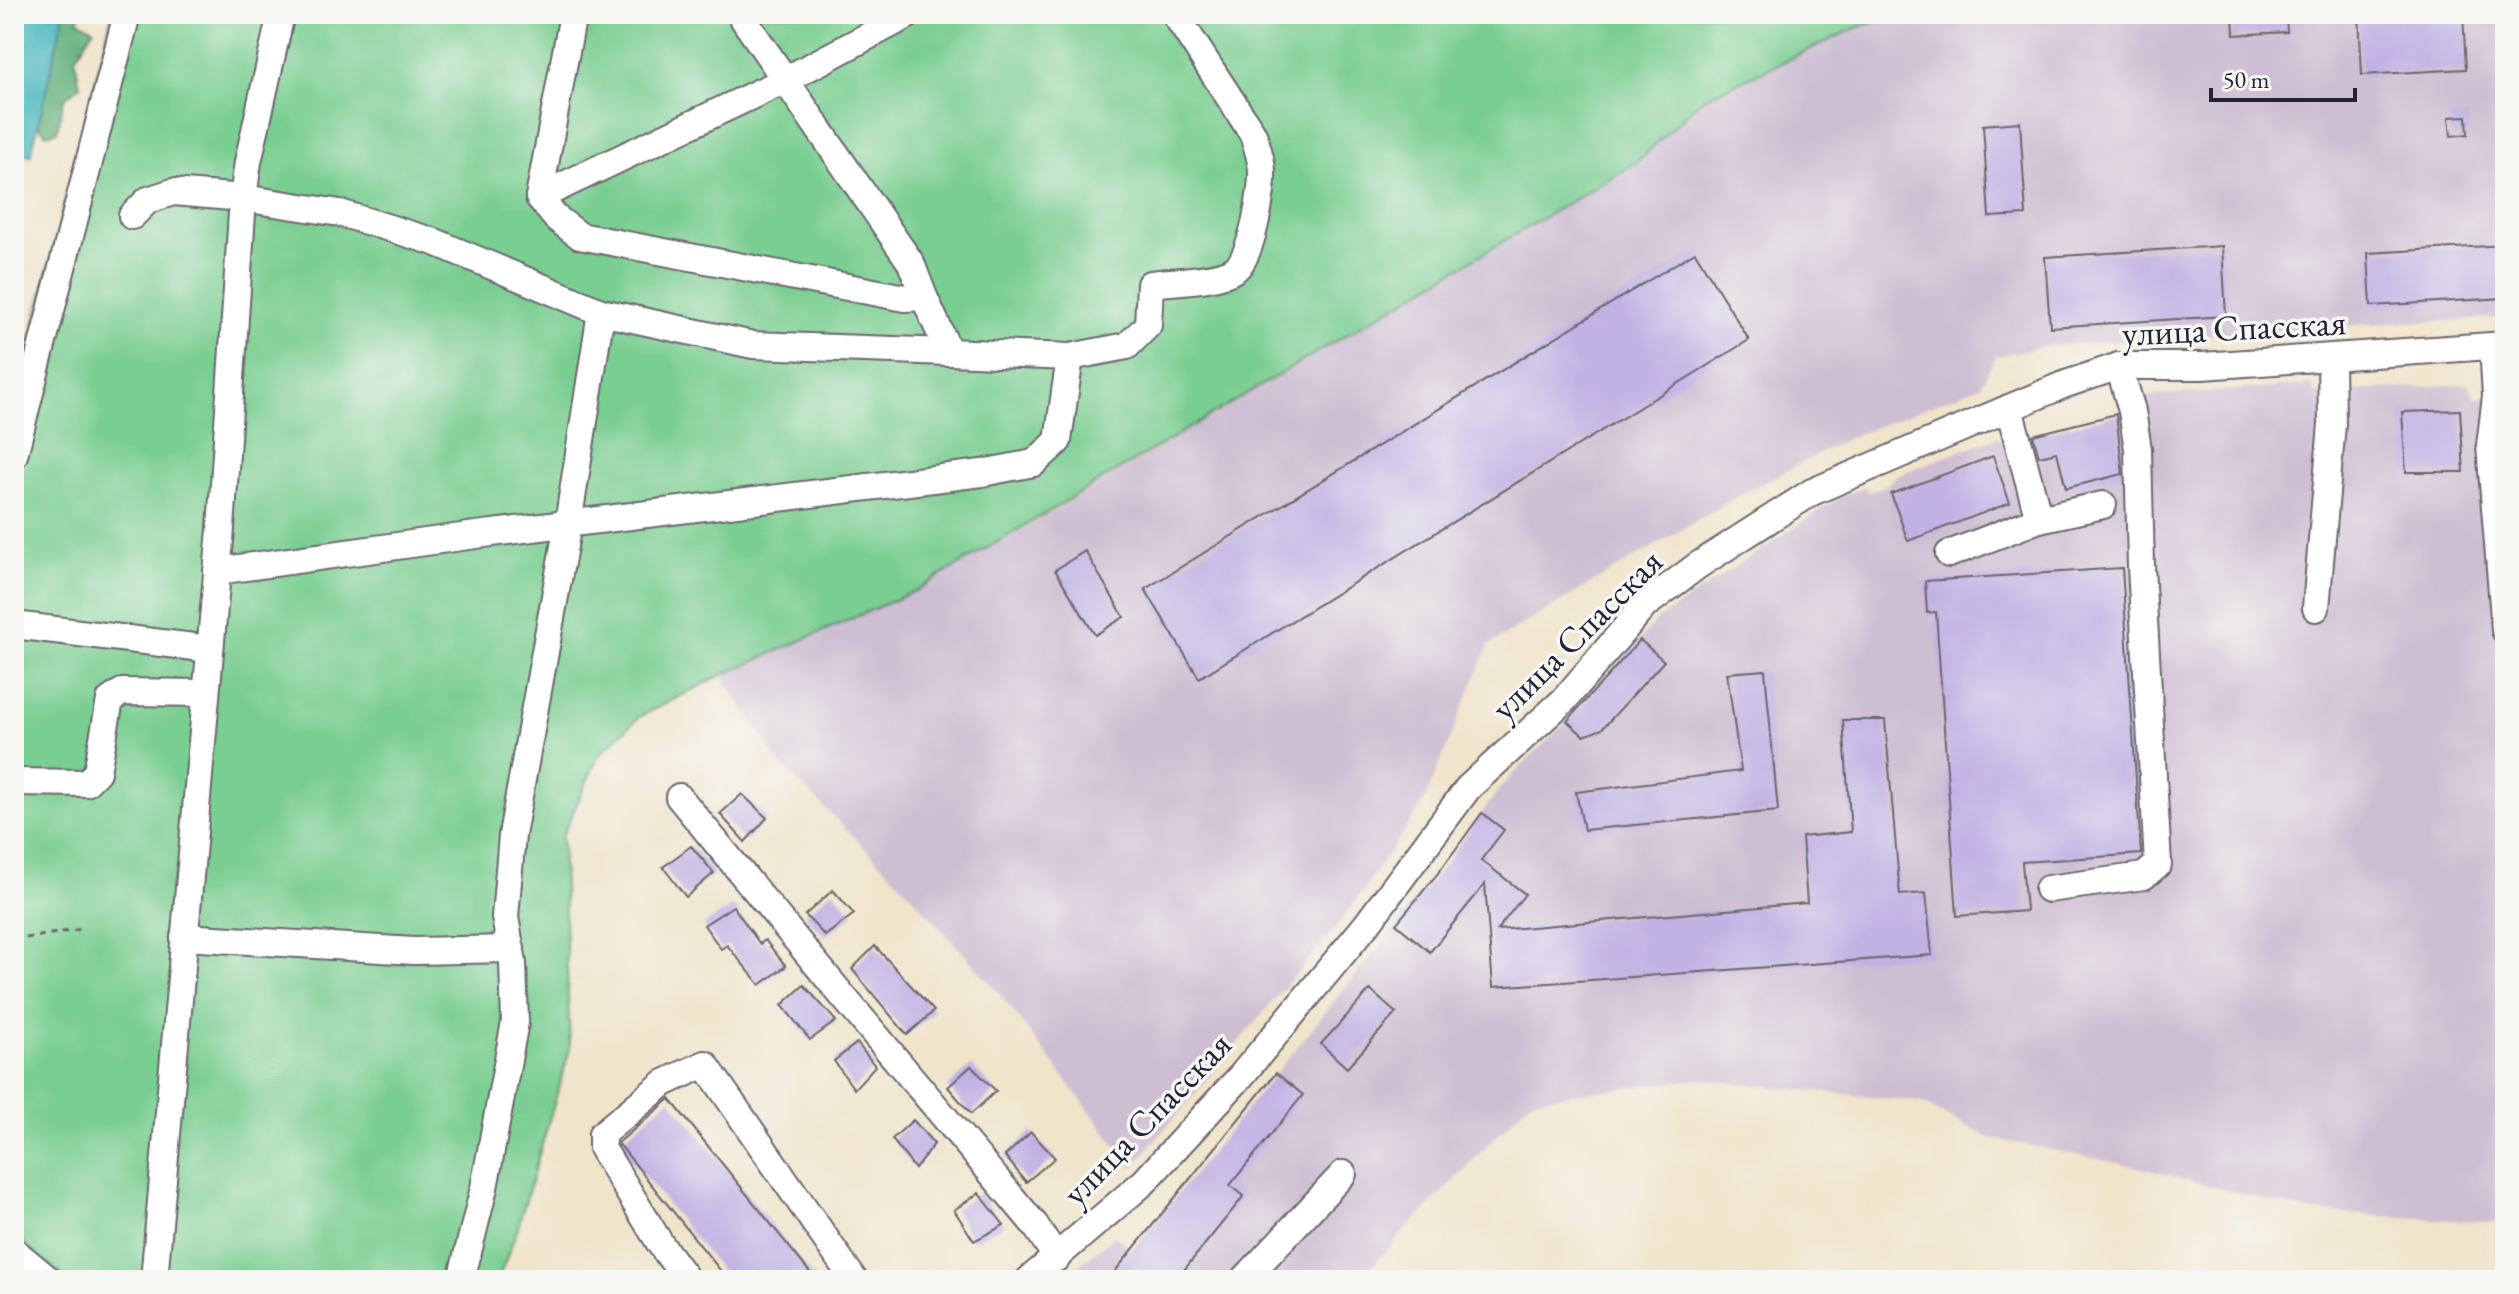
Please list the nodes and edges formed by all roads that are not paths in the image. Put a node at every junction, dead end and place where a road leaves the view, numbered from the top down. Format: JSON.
{"nodes":[{"id":1,"x":127,"y":14,"type":"edge"},
{"id":2,"x":281,"y":14,"type":"edge"},
{"id":3,"x":573,"y":14,"type":"edge"},
{"id":4,"x":740,"y":14,"type":"edge"},
{"id":5,"x":910,"y":14,"type":"edge"},
{"id":6,"x":1175,"y":14,"type":"edge"},
{"id":7,"x":785,"y":80,"type":"junction"},
{"id":8,"x":539,"y":197,"type":"junction"},
{"id":9,"x":243,"y":198,"type":"junction"},
{"id":10,"x":132,"y":216,"type":"dead end"},
{"id":11,"x":924,"y":297,"type":"junction"},
{"id":12,"x":601,"y":312,"type":"junction"},
{"id":13,"x":2499,"y":346,"type":"edge"},
{"id":14,"x":949,"y":352,"type":"junction"},
{"id":15,"x":1070,"y":357,"type":"junction"},
{"id":16,"x":2331,"y":358,"type":"junction"},
{"id":17,"x":2119,"y":366,"type":"junction"},
{"id":18,"x":2009,"y":408,"type":"junction"},
{"id":19,"x":14,"y":455,"type":"edge"},
{"id":20,"x":2103,"y":505,"type":"dead end"},
{"id":21,"x":2039,"y":519,"type":"junction"},
{"id":22,"x":568,"y":524,"type":"junction"},
{"id":23,"x":1949,"y":554,"type":"dead end"},
{"id":24,"x":217,"y":571,"type":"junction"},
{"id":25,"x":2316,"y":608,"type":"dead end"},
{"id":26,"x":14,"y":625,"type":"edge"},
{"id":27,"x":2505,"y":630,"type":"edge"},
{"id":28,"x":210,"y":649,"type":"junction"},
{"id":29,"x":206,"y":693,"type":"junction"},
{"id":30,"x":14,"y":782,"type":"edge"},
{"id":31,"x":679,"y":797,"type":"dead end"},
{"id":32,"x":2048,"y":889,"type":"dead end"},
{"id":33,"x":184,"y":937,"type":"junction"},
{"id":34,"x":511,"y":949,"type":"junction"},
{"id":35,"x":1343,"y":1174,"type":"dead end"},
{"id":36,"x":14,"y":1251,"type":"edge"},
{"id":37,"x":1057,"y":1258,"type":"junction"},
{"id":38,"x":49,"y":1280,"type":"edge"},
{"id":39,"x":154,"y":1280,"type":"edge"},
{"id":40,"x":461,"y":1280,"type":"edge"},
{"id":41,"x":687,"y":1280,"type":"edge"},
{"id":42,"x":854,"y":1280,"type":"edge"},
{"id":43,"x":1029,"y":1280,"type":"edge"},
{"id":44,"x":1244,"y":1280,"type":"edge"}],
"edges":[{"from":1,"to":19,"type":"street"},
{"from":2,"to":9,"type":"street"},
{"from":3,"to":8,"type":"street"},
{"from":4,"to":7,"type":"street"},
{"from":5,"to":7,"type":"street"},
{"from":6,"to":15,"type":"street"},
{"from":7,"to":8,"type":"street"},
{"from":7,"to":11,"type":"street"},
{"from":8,"to":11,"type":"street"},
{"from":9,"to":10,"type":"street"},
{"from":9,"to":12,"type":"street"},
{"from":9,"to":24,"type":"street"},
{"from":11,"to":14,"type":"street"},
{"from":12,"to":14,"type":"street"},
{"from":12,"to":22,"type":"street"},
{"from":13,"to":16,"type":"street","name":"улица Спасская"},
{"from":13,"to":27,"type":"street"},
{"from":14,"to":15,"type":"street"},
{"from":15,"to":22,"type":"street"},
{"from":16,"to":17,"type":"street","name":"улица Спасская"},
{"from":16,"to":25,"type":"street"},
{"from":17,"to":18,"type":"street","name":"улица Спасская"},
{"from":17,"to":32,"type":"street"},
{"from":18,"to":21,"type":"street"},
{"from":18,"to":37,"type":"street","name":"улица Спасская"},
{"from":20,"to":21,"type":"street"},
{"from":21,"to":23,"type":"street"},
{"from":22,"to":24,"type":"street"},
{"from":22,"to":34,"type":"street"},
{"from":24,"to":28,"type":"street"},
{"from":26,"to":28,"type":"street"},
{"from":28,"to":29,"type":"street"},
{"from":29,"to":30,"type":"street"},
{"from":29,"to":33,"type":"street"},
{"from":31,"to":37,"type":"street"},
{"from":33,"to":34,"type":"street"},
{"from":33,"to":39,"type":"street"},
{"from":34,"to":40,"type":"street"},
{"from":35,"to":44,"type":"street"},
{"from":36,"to":38,"type":"street"},
{"from":37,"to":43,"type":"street","name":"улица Спасская"},
{"from":41,"to":42,"type":"street"}]}
